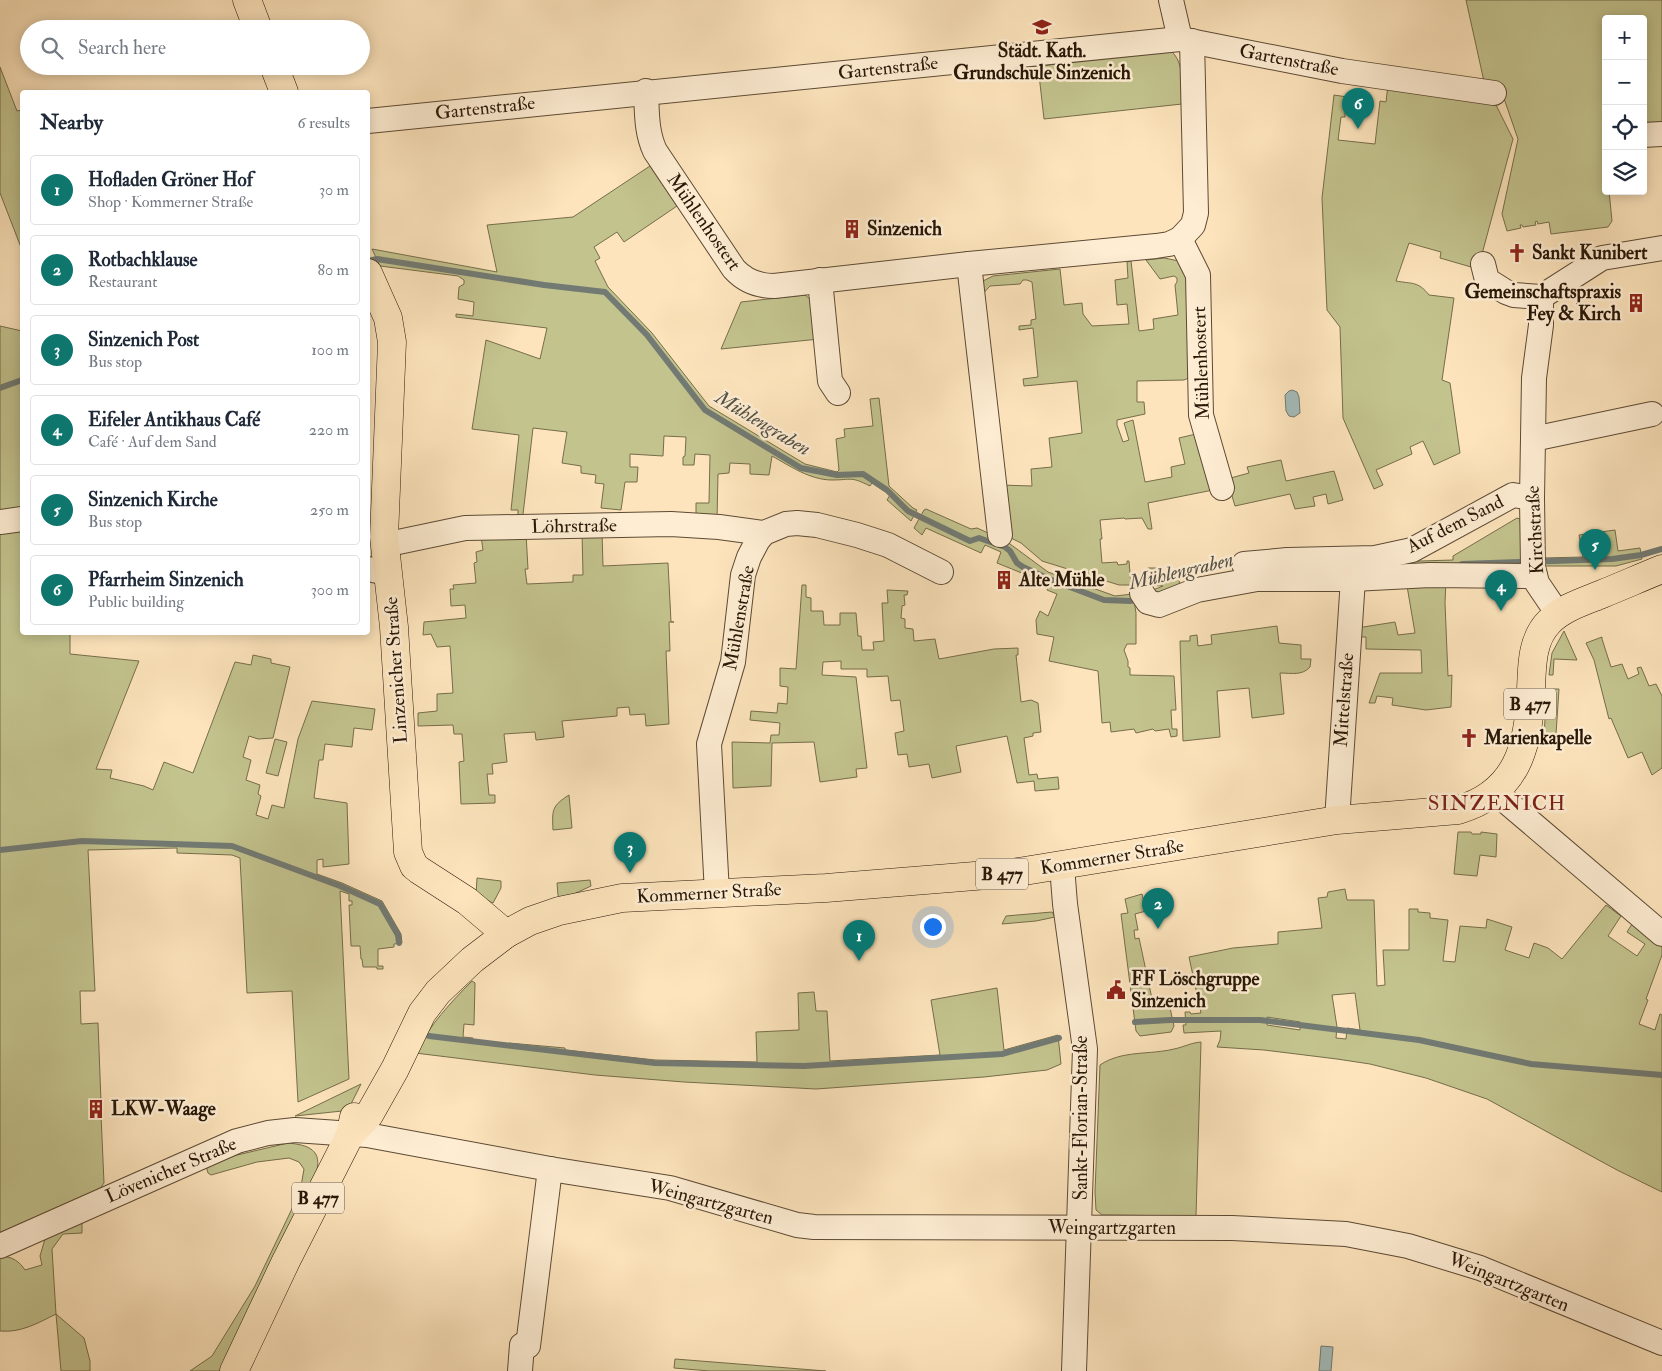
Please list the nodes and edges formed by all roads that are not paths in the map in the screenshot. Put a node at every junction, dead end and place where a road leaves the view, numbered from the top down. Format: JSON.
{"nodes":[{"id":1,"x":247,"y":0,"type":"edge"},
{"id":2,"x":1171,"y":0,"type":"edge"},
{"id":3,"x":255,"y":20,"type":"edge"},
{"id":4,"x":1186,"y":40,"type":"junction"},
{"id":5,"x":277,"y":75,"type":"edge"},
{"id":6,"x":283,"y":90,"type":"edge"},
{"id":7,"x":646,"y":91,"type":"junction"},
{"id":8,"x":1494,"y":93,"type":"dead end"},
{"id":9,"x":370,"y":121,"type":"edge"},
{"id":10,"x":1662,"y":134,"type":"edge"},
{"id":11,"x":1647,"y":135,"type":"edge"},
{"id":12,"x":1180,"y":239,"type":"junction"},
{"id":13,"x":1662,"y":248,"type":"edge"},
{"id":14,"x":969,"y":264,"type":"junction"},
{"id":15,"x":1483,"y":264,"type":"dead end"},
{"id":16,"x":370,"y":278,"type":"edge"},
{"id":17,"x":820,"y":280,"type":"junction"},
{"id":18,"x":1541,"y":297,"type":"junction"},
{"id":19,"x":838,"y":393,"type":"dead end"},
{"id":20,"x":1652,"y":414,"type":"dead end"},
{"id":21,"x":1533,"y":439,"type":"junction"},
{"id":22,"x":1222,"y":488,"type":"dead end"},
{"id":23,"x":1532,"y":498,"type":"junction"},
{"id":24,"x":20,"y":519,"type":"edge"},
{"id":25,"x":0,"y":522,"type":"edge"},
{"id":26,"x":764,"y":533,"type":"junction"},
{"id":27,"x":1000,"y":535,"type":"dead end"},
{"id":28,"x":384,"y":545,"type":"junction"},
{"id":29,"x":1244,"y":564,"type":"dead end"},
{"id":30,"x":1534,"y":567,"type":"junction"},
{"id":31,"x":1295,"y":569,"type":"junction"},
{"id":32,"x":1662,"y":569,"type":"edge"},
{"id":33,"x":377,"y":571,"type":"edge"},
{"id":34,"x":941,"y":572,"type":"dead end"},
{"id":35,"x":1353,"y":580,"type":"junction"},
{"id":36,"x":1145,"y":598,"type":"dead end"},
{"id":37,"x":1558,"y":614,"type":"junction"},
{"id":38,"x":1495,"y":792,"type":"junction"},
{"id":39,"x":1337,"y":820,"type":"junction"},
{"id":40,"x":1062,"y":866,"type":"junction"},
{"id":41,"x":717,"y":893,"type":"junction"},
{"id":42,"x":506,"y":934,"type":"junction"},
{"id":43,"x":1662,"y":934,"type":"edge"},
{"id":44,"x":350,"y":1134,"type":"junction"},
{"id":45,"x":550,"y":1169,"type":"junction"},
{"id":46,"x":1080,"y":1228,"type":"junction"},
{"id":47,"x":0,"y":1246,"type":"edge"},
{"id":48,"x":1662,"y":1343,"type":"edge"},
{"id":49,"x":234,"y":1371,"type":"edge"},
{"id":50,"x":520,"y":1371,"type":"edge"},
{"id":51,"x":1074,"y":1371,"type":"edge"}],
"edges":[{"from":1,"to":3,"type":"main road"},
{"from":2,"to":4,"type":"street"},
{"from":4,"to":7,"type":"street","name":"Gartenstraße"},
{"from":4,"to":8,"type":"street","name":"Gartenstraße"},
{"from":4,"to":12,"type":"street"},
{"from":5,"to":6,"type":"main road"},
{"from":7,"to":9,"type":"street","name":"Gartenstraße"},
{"from":7,"to":17,"type":"street","name":"Mühlenhostert"},
{"from":10,"to":11,"type":"street"},
{"from":12,"to":14,"type":"street","name":"Mühlenhostert"},
{"from":12,"to":22,"type":"street","name":"Mühlenhostert"},
{"from":13,"to":18,"type":"street"},
{"from":14,"to":17,"type":"street","name":"Mühlenhostert"},
{"from":14,"to":27,"type":"street"},
{"from":15,"to":18,"type":"street"},
{"from":16,"to":28,"type":"main road","name":"Linzenicher Straße"},
{"from":17,"to":19,"type":"street"},
{"from":18,"to":21,"type":"street","name":"Kirchstraße"},
{"from":20,"to":21,"type":"street"},
{"from":21,"to":23,"type":"street","name":"Kirchstraße"},
{"from":23,"to":30,"type":"street","name":"Kirchstraße"},
{"from":23,"to":31,"type":"street","name":"Auf dem Sand"},
{"from":24,"to":25,"type":"street"},
{"from":26,"to":28,"type":"street","name":"Löhrstraße"},
{"from":26,"to":34,"type":"street"},
{"from":26,"to":41,"type":"street","name":"Mühlenstraße"},
{"from":28,"to":33,"type":"main road","name":"Linzenicher Straße"},
{"from":29,"to":31,"type":"street","name":"Auf dem Sand"},
{"from":30,"to":35,"type":"street","name":"Auf dem Sand"},
{"from":30,"to":37,"type":"street","name":"Kirchstraße"},
{"from":31,"to":35,"type":"street","name":"Auf dem Sand"},
{"from":31,"to":36,"type":"street","name":"Auf dem Sand"},
{"from":32,"to":37,"type":"main road","name":"Kommerner Straße","number":"B 477"},
{"from":33,"to":42,"type":"main road","name":"Linzenicher Straße"},
{"from":35,"to":39,"type":"street","name":"Mittelstraße"},
{"from":37,"to":38,"type":"main road","name":"Kommerner Straße","number":"B 477"},
{"from":38,"to":39,"type":"main road","name":"Kommerner Straße","number":"B 477"},
{"from":38,"to":43,"type":"street"},
{"from":39,"to":40,"type":"main road","name":"Kommerner Straße","number":"B 477"},
{"from":40,"to":41,"type":"main road","name":"Kommerner Straße","number":"B 477"},
{"from":40,"to":46,"type":"street","name":"Sankt-Florian-Straße"},
{"from":41,"to":42,"type":"main road","name":"Kommerner Straße","number":"B 477"},
{"from":42,"to":44,"type":"main road","name":"Kommerner Straße","number":"B 477"},
{"from":44,"to":45,"type":"street","name":"Weingartzgarten"},
{"from":44,"to":47,"type":"street","name":"Lövenicher Straße"},
{"from":44,"to":49,"type":"main road","name":"Kommerner Straße","number":"B 477"},
{"from":45,"to":46,"type":"street","name":"Weingartzgarten"},
{"from":45,"to":50,"type":"street"},
{"from":46,"to":48,"type":"street","name":"Weingartzgarten"},
{"from":46,"to":51,"type":"street","name":"Sankt-Florian-Straße"}]}
